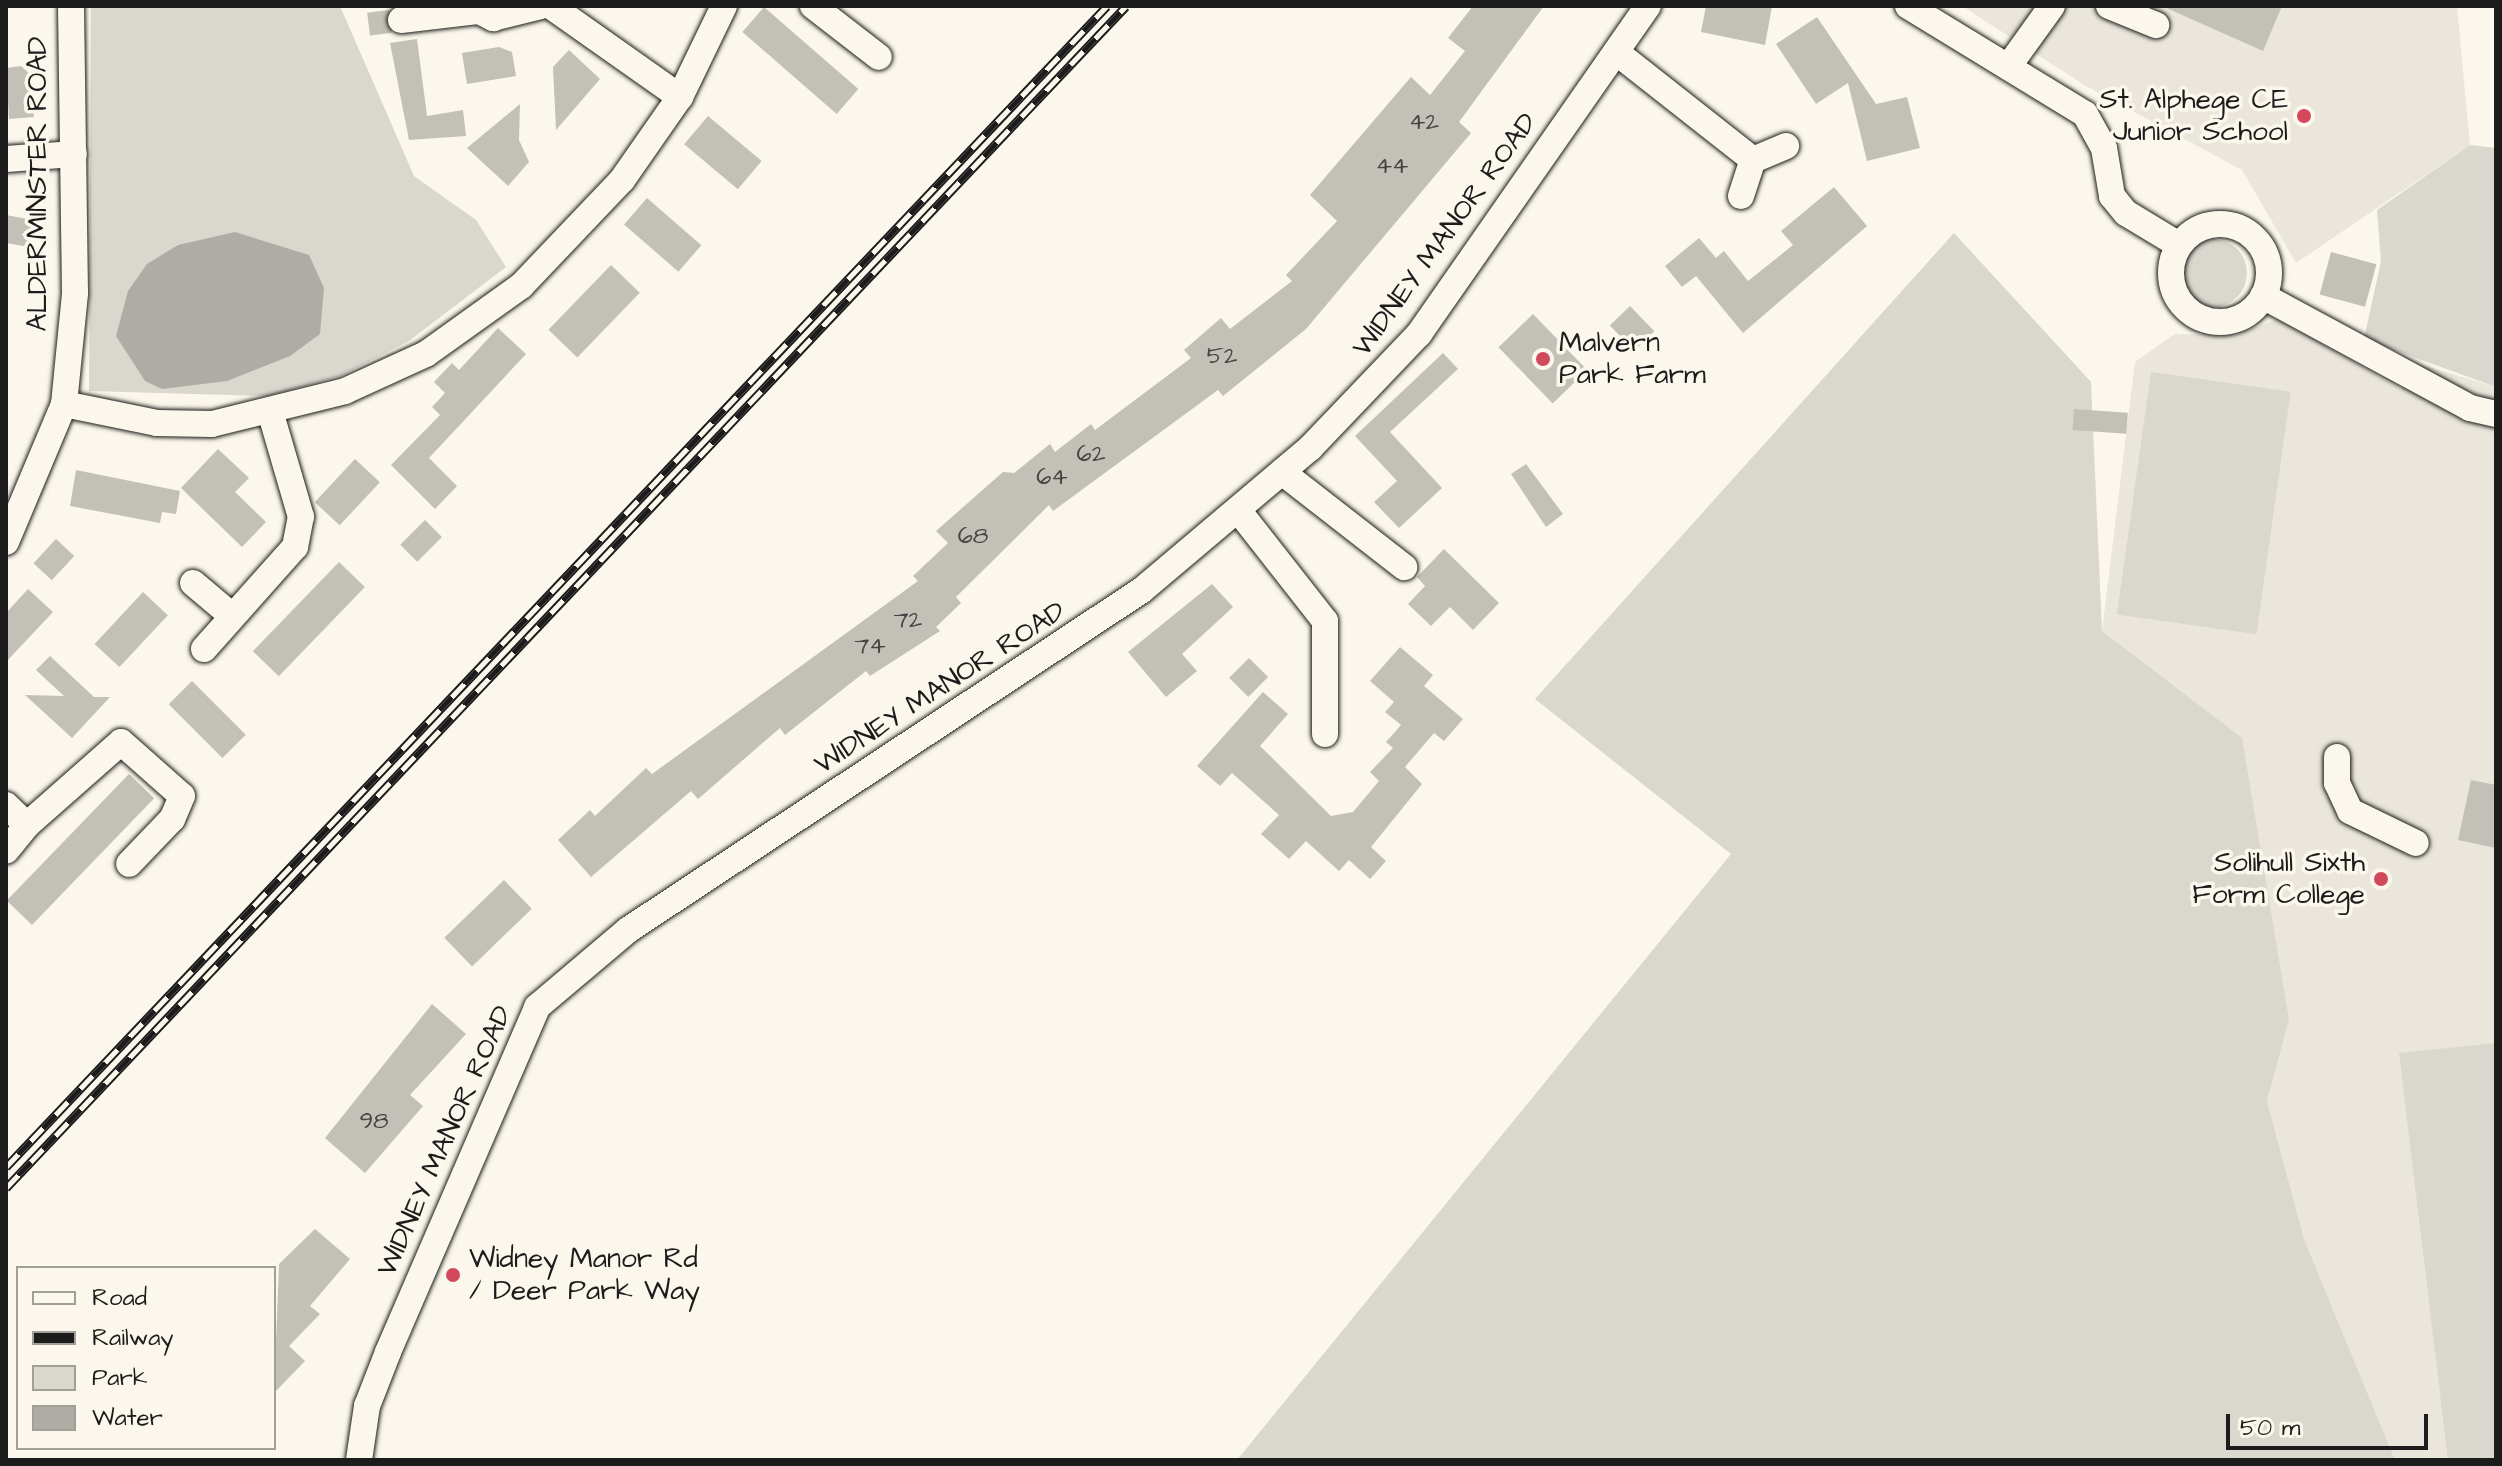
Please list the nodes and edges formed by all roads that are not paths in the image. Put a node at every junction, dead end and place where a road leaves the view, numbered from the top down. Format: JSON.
{"nodes":[{"id":1,"x":71,"y":6,"type":"edge"},
{"id":2,"x":542,"y":6,"type":"edge"},
{"id":3,"x":551,"y":6,"type":"edge"},
{"id":4,"x":724,"y":6,"type":"edge"},
{"id":5,"x":813,"y":6,"type":"edge"},
{"id":6,"x":1648,"y":6,"type":"edge"},
{"id":7,"x":1908,"y":6,"type":"edge"},
{"id":8,"x":2052,"y":6,"type":"edge"},
{"id":9,"x":2109,"y":6,"type":"edge"},
{"id":10,"x":401,"y":20,"type":"dead end"},
{"id":11,"x":2156,"y":25,"type":"dead end"},
{"id":12,"x":1616,"y":52,"type":"junction"},
{"id":13,"x":879,"y":57,"type":"dead end"},
{"id":14,"x":2008,"y":67,"type":"junction"},
{"id":15,"x":680,"y":97,"type":"junction"},
{"id":16,"x":1786,"y":146,"type":"dead end"},
{"id":17,"x":74,"y":154,"type":"junction"},
{"id":18,"x":6,"y":159,"type":"edge"},
{"id":19,"x":1753,"y":160,"type":"junction"},
{"id":20,"x":1741,"y":196,"type":"dead end"},
{"id":21,"x":2179,"y":245,"type":"junction"},
{"id":22,"x":2263,"y":296,"type":"junction"},
{"id":23,"x":64,"y":404,"type":"junction"},
{"id":24,"x":270,"y":411,"type":"junction"},
{"id":25,"x":2496,"y":414,"type":"edge"},
{"id":26,"x":1282,"y":472,"type":"junction"},
{"id":27,"x":1238,"y":510,"type":"junction"},
{"id":28,"x":6,"y":542,"type":"edge"},
{"id":29,"x":1404,"y":567,"type":"dead end"},
{"id":30,"x":193,"y":583,"type":"dead end"},
{"id":31,"x":231,"y":615,"type":"junction"},
{"id":32,"x":204,"y":649,"type":"dead end"},
{"id":33,"x":1325,"y":734,"type":"dead end"},
{"id":34,"x":2337,"y":757,"type":"dead end"},
{"id":35,"x":6,"y":805,"type":"edge"},
{"id":36,"x":27,"y":825,"type":"junction"},
{"id":37,"x":2416,"y":843,"type":"dead end"},
{"id":38,"x":6,"y":851,"type":"edge"},
{"id":39,"x":129,"y":864,"type":"dead end"},
{"id":40,"x":359,"y":1460,"type":"edge"}],
"edges":[{"from":1,"to":17,"type":"street","name":"ALDERMINSTER ROAD"},
{"from":2,"to":10,"type":"street"},
{"from":3,"to":15,"type":"street"},
{"from":4,"to":15,"type":"street"},
{"from":5,"to":13,"type":"street"},
{"from":6,"to":12,"type":"street","name":"WIDNEY MANOR ROAD"},
{"from":7,"to":14,"type":"street"},
{"from":8,"to":14,"type":"street"},
{"from":9,"to":11,"type":"street"},
{"from":12,"to":19,"type":"street"},
{"from":12,"to":26,"type":"street","name":"WIDNEY MANOR ROAD"},
{"from":14,"to":21,"type":"street"},
{"from":15,"to":24,"type":"street"},
{"from":16,"to":19,"type":"street"},
{"from":17,"to":18,"type":"street"},
{"from":17,"to":23,"type":"street","name":"ALDERMINSTER ROAD"},
{"from":19,"to":20,"type":"street"},
{"from":21,"to":22,"type":"street"},
{"from":21,"to":22,"type":"street"},
{"from":22,"to":25,"type":"street"},
{"from":23,"to":24,"type":"street"},
{"from":23,"to":28,"type":"street","name":"ALDERMINSTER ROAD"},
{"from":24,"to":31,"type":"street"},
{"from":26,"to":27,"type":"street","name":"WIDNEY MANOR ROAD"},
{"from":26,"to":29,"type":"street"},
{"from":27,"to":33,"type":"street"},
{"from":27,"to":40,"type":"street","name":"WIDNEY MANOR ROAD"},
{"from":30,"to":31,"type":"street"},
{"from":31,"to":32,"type":"street"},
{"from":34,"to":37,"type":"street"},
{"from":35,"to":36,"type":"street"},
{"from":36,"to":38,"type":"street"},
{"from":36,"to":39,"type":"street"}]}
